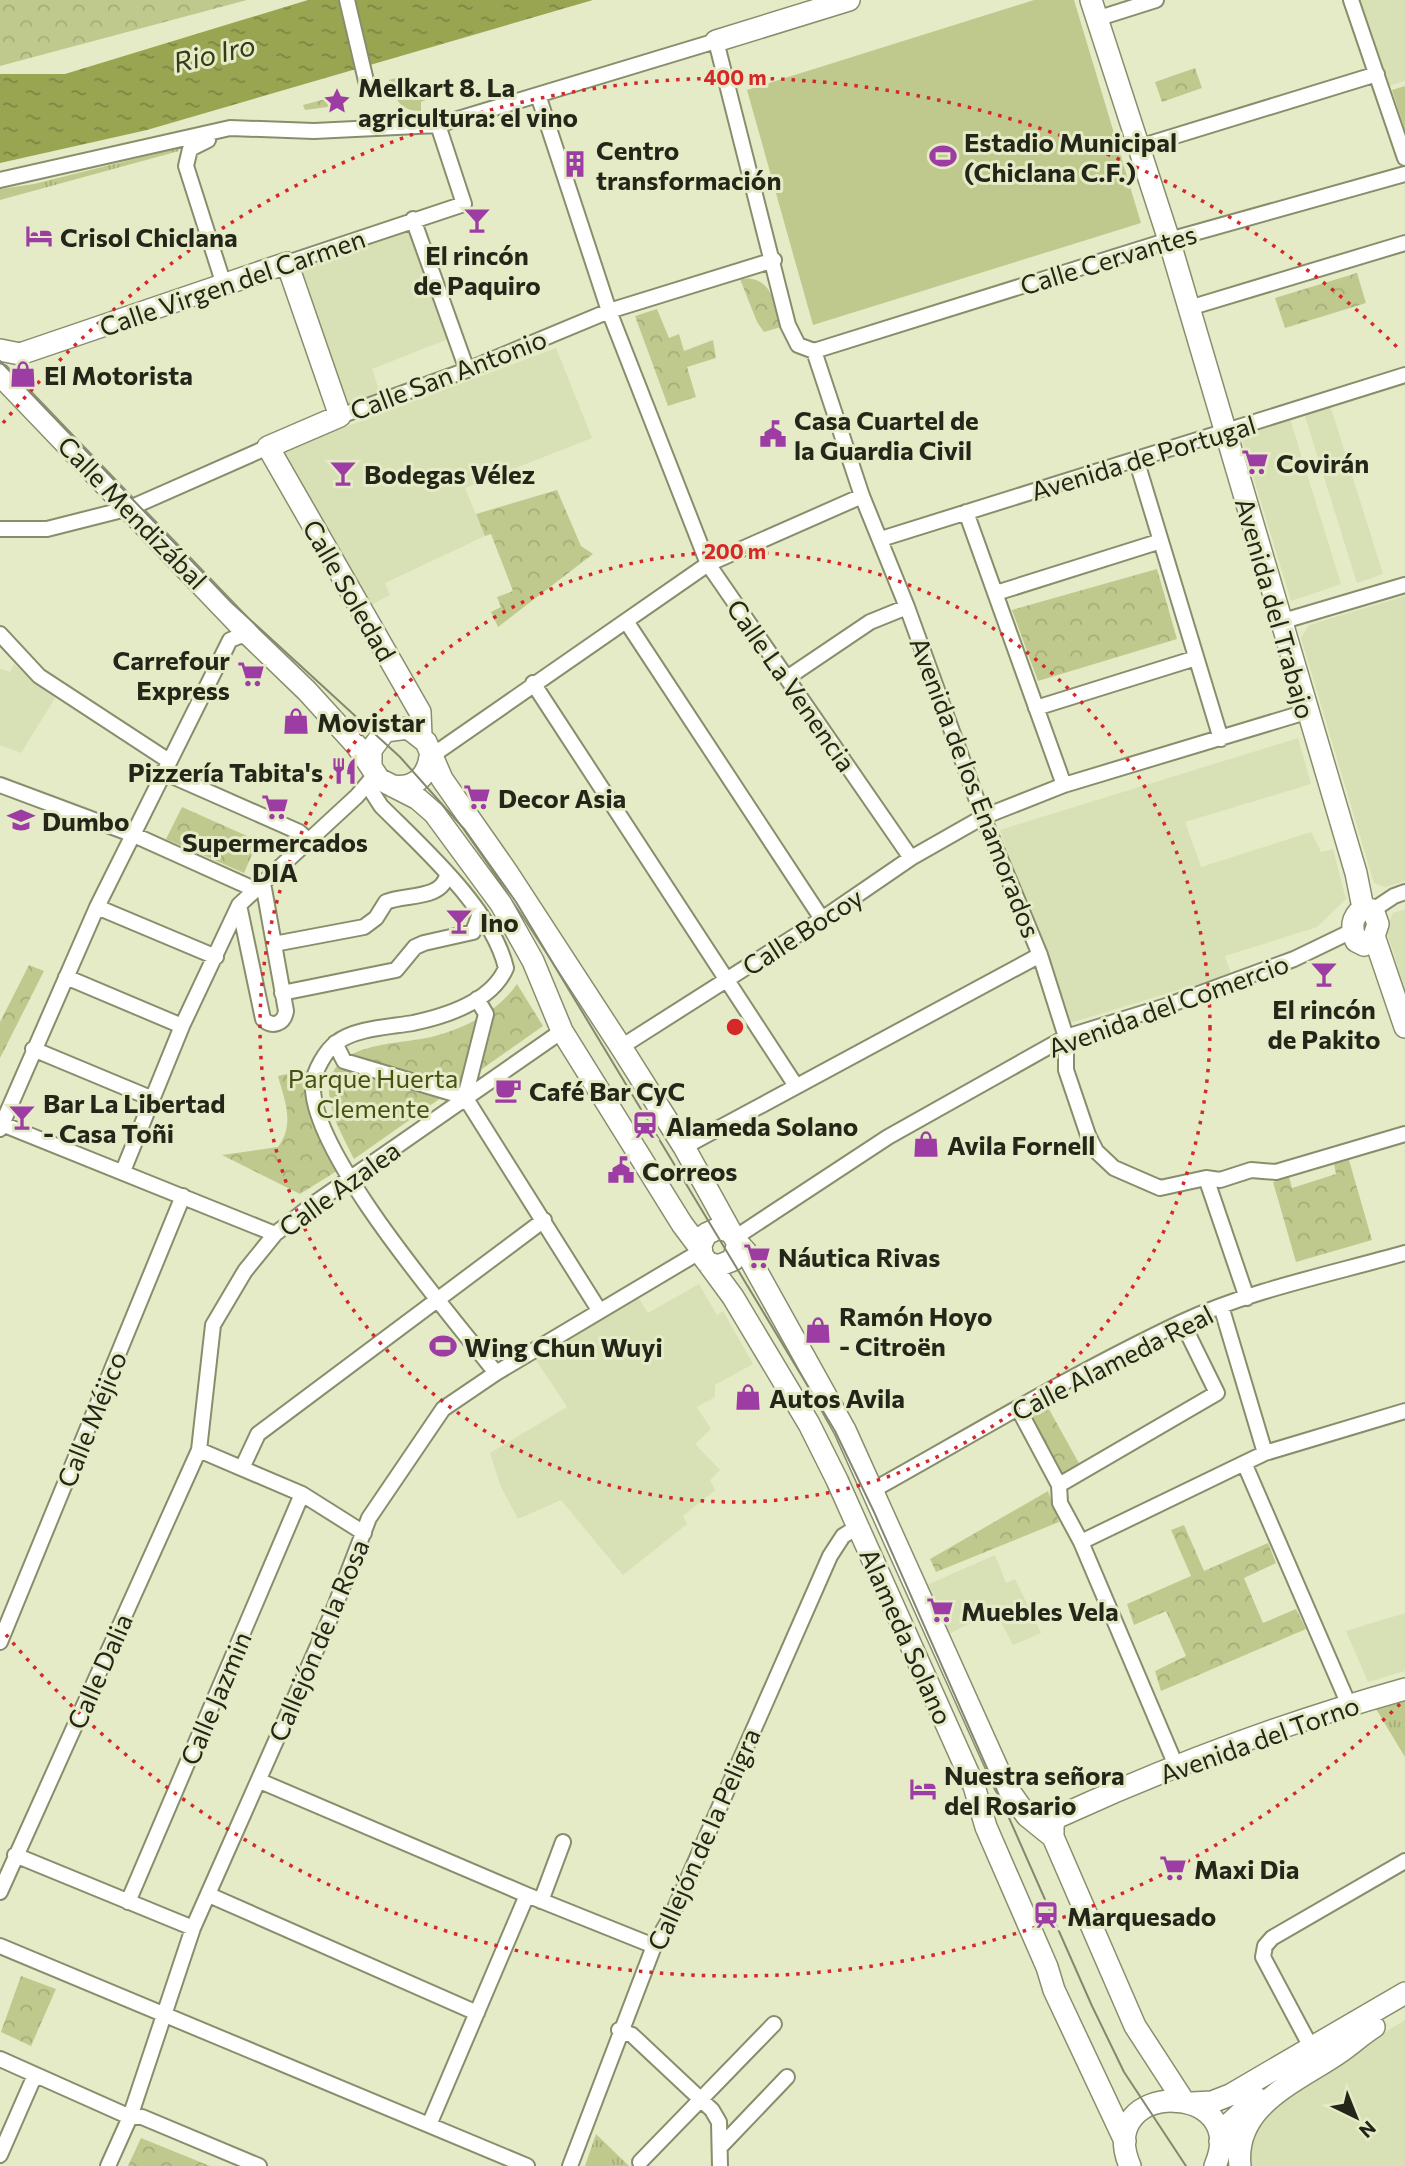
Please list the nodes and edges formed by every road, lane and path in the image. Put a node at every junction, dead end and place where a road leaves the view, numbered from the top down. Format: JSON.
{"nodes":[{"id":1,"x":347,"y":0,"type":"edge"},
{"id":2,"x":849,"y":0,"type":"edge"},
{"id":3,"x":1156,"y":0,"type":"edge"},
{"id":4,"x":1352,"y":0,"type":"edge"},
{"id":5,"x":1094,"y":9,"type":"edge"},
{"id":6,"x":716,"y":41,"type":"junction"},
{"id":7,"x":1377,"y":74,"type":"junction"},
{"id":8,"x":367,"y":85,"type":"dead end"},
{"id":9,"x":538,"y":95,"type":"junction"},
{"id":10,"x":438,"y":125,"type":"junction"},
{"id":11,"x":261,"y":129,"type":"junction"},
{"id":12,"x":1139,"y":147,"type":"junction"},
{"id":13,"x":1405,"y":158,"type":"edge"},
{"id":14,"x":1405,"y":174,"type":"edge"},
{"id":15,"x":0,"y":180,"type":"edge"},
{"id":16,"x":413,"y":219,"type":"junction"},
{"id":17,"x":1169,"y":240,"type":"junction"},
{"id":18,"x":1405,"y":243,"type":"edge"},
{"id":19,"x":774,"y":260,"type":"junction"},
{"id":20,"x":287,"y":263,"type":"junction"},
{"id":21,"x":224,"y":285,"type":"junction"},
{"id":22,"x":1189,"y":308,"type":"junction"},
{"id":23,"x":609,"y":310,"type":"junction"},
{"id":24,"x":0,"y":349,"type":"edge"},
{"id":25,"x":814,"y":351,"type":"junction"},
{"id":26,"x":467,"y":370,"type":"junction"},
{"id":27,"x":1405,"y":375,"type":"edge"},
{"id":28,"x":6,"y":382,"type":"edge"},
{"id":29,"x":340,"y":416,"type":"junction"},
{"id":30,"x":1224,"y":431,"type":"junction"},
{"id":31,"x":268,"y":447,"type":"junction"},
{"id":32,"x":1136,"y":459,"type":"junction"},
{"id":33,"x":862,"y":496,"type":"junction"},
{"id":34,"x":130,"y":508,"type":"junction"},
{"id":35,"x":966,"y":512,"type":"junction"},
{"id":36,"x":0,"y":529,"type":"edge"},
{"id":37,"x":881,"y":539,"type":"junction"},
{"id":38,"x":1161,"y":541,"type":"junction"},
{"id":39,"x":708,"y":564,"type":"junction"},
{"id":40,"x":1405,"y":585,"type":"edge"},
{"id":41,"x":996,"y":593,"type":"junction"},
{"id":42,"x":907,"y":607,"type":"junction"},
{"id":43,"x":625,"y":621,"type":"junction"},
{"id":44,"x":1280,"y":622,"type":"junction"},
{"id":45,"x":0,"y":634,"type":"edge"},
{"id":46,"x":251,"y":637,"type":"junction"},
{"id":47,"x":1196,"y":658,"type":"junction"},
{"id":48,"x":787,"y":678,"type":"junction"},
{"id":49,"x":533,"y":683,"type":"junction"},
{"id":50,"x":1036,"y":708,"type":"junction"},
{"id":51,"x":1306,"y":712,"type":"junction"},
{"id":52,"x":421,"y":736,"type":"junction"},
{"id":53,"x":1221,"y":739,"type":"junction"},
{"id":54,"x":430,"y":757,"type":"junction"},
{"id":55,"x":166,"y":766,"type":"junction"},
{"id":56,"x":372,"y":773,"type":"junction"},
{"id":57,"x":0,"y":785,"type":"edge"},
{"id":58,"x":1064,"y":785,"type":"junction"},
{"id":59,"x":393,"y":786,"type":"junction"},
{"id":60,"x":983,"y":817,"type":"junction"},
{"id":61,"x":134,"y":835,"type":"junction"},
{"id":62,"x":309,"y":841,"type":"junction"},
{"id":63,"x":911,"y":858,"type":"junction"},
{"id":64,"x":447,"y":875,"type":"junction"},
{"id":65,"x":258,"y":886,"type":"junction"},
{"id":66,"x":1405,"y":892,"type":"edge"},
{"id":67,"x":239,"y":905,"type":"junction"},
{"id":68,"x":97,"y":907,"type":"junction"},
{"id":69,"x":1368,"y":909,"type":"junction"},
{"id":70,"x":479,"y":916,"type":"junction"},
{"id":71,"x":822,"y":919,"type":"junction"},
{"id":72,"x":1369,"y":941,"type":"junction"},
{"id":73,"x":274,"y":944,"type":"junction"},
{"id":74,"x":1040,"y":955,"type":"junction"},
{"id":75,"x":216,"y":957,"type":"junction"},
{"id":76,"x":66,"y":976,"type":"junction"},
{"id":77,"x":729,"y":979,"type":"junction"},
{"id":78,"x":282,"y":993,"type":"junction"},
{"id":79,"x":477,"y":999,"type":"junction"},
{"id":80,"x":182,"y":1026,"type":"junction"},
{"id":81,"x":1405,"y":1027,"type":"edge"},
{"id":82,"x":562,"y":1031,"type":"junction"},
{"id":83,"x":1066,"y":1037,"type":"junction"},
{"id":84,"x":335,"y":1043,"type":"junction"},
{"id":85,"x":621,"y":1047,"type":"junction"},
{"id":86,"x":33,"y":1049,"type":"junction"},
{"id":87,"x":796,"y":1086,"type":"junction"},
{"id":88,"x":465,"y":1097,"type":"junction"},
{"id":89,"x":153,"y":1100,"type":"junction"},
{"id":90,"x":2,"y":1122,"type":"edge"},
{"id":91,"x":1405,"y":1134,"type":"edge"},
{"id":92,"x":684,"y":1147,"type":"junction"},
{"id":93,"x":123,"y":1171,"type":"junction"},
{"id":94,"x":1206,"y":1178,"type":"junction"},
{"id":95,"x":350,"y":1180,"type":"junction"},
{"id":96,"x":183,"y":1196,"type":"junction"},
{"id":97,"x":544,"y":1220,"type":"junction"},
{"id":98,"x":275,"y":1234,"type":"junction"},
{"id":99,"x":735,"y":1237,"type":"junction"},
{"id":100,"x":1405,"y":1253,"type":"edge"},
{"id":101,"x":703,"y":1254,"type":"junction"},
{"id":102,"x":1247,"y":1298,"type":"junction"},
{"id":103,"x":439,"y":1300,"type":"junction"},
{"id":104,"x":1221,"y":1306,"type":"junction"},
{"id":105,"x":599,"y":1311,"type":"junction"},
{"id":106,"x":1182,"y":1322,"type":"junction"},
{"id":107,"x":496,"y":1373,"type":"junction"},
{"id":108,"x":1018,"y":1408,"type":"junction"},
{"id":109,"x":1405,"y":1411,"type":"edge"},
{"id":110,"x":199,"y":1450,"type":"junction"},
{"id":111,"x":1265,"y":1453,"type":"junction"},
{"id":112,"x":1245,"y":1465,"type":"junction"},
{"id":113,"x":243,"y":1466,"type":"junction"},
{"id":114,"x":1059,"y":1485,"type":"junction"},
{"id":115,"x":873,"y":1490,"type":"junction"},
{"id":116,"x":302,"y":1494,"type":"junction"},
{"id":117,"x":859,"y":1526,"type":"junction"},
{"id":118,"x":364,"y":1533,"type":"junction"},
{"id":119,"x":1081,"y":1542,"type":"junction"},
{"id":120,"x":0,"y":1642,"type":"edge"},
{"id":121,"x":1405,"y":1689,"type":"edge"},
{"id":122,"x":1349,"y":1705,"type":"junction"},
{"id":123,"x":1177,"y":1768,"type":"junction"},
{"id":124,"x":260,"y":1781,"type":"junction"},
{"id":125,"x":1053,"y":1837,"type":"junction"},
{"id":126,"x":564,"y":1842,"type":"dead end"},
{"id":127,"x":15,"y":1855,"type":"junction"},
{"id":128,"x":1405,"y":1861,"type":"edge"},
{"id":129,"x":0,"y":1892,"type":"edge"},
{"id":130,"x":209,"y":1895,"type":"junction"},
{"id":131,"x":534,"y":1898,"type":"junction"},
{"id":132,"x":128,"y":1902,"type":"junction"},
{"id":133,"x":193,"y":1928,"type":"junction"},
{"id":134,"x":0,"y":1946,"type":"edge"},
{"id":135,"x":654,"y":1946,"type":"junction"},
{"id":136,"x":1405,"y":1993,"type":"edge"},
{"id":137,"x":1405,"y":2008,"type":"edge"},
{"id":138,"x":477,"y":2013,"type":"junction"},
{"id":139,"x":164,"y":2017,"type":"junction"},
{"id":140,"x":774,"y":2024,"type":"dead end"},
{"id":141,"x":619,"y":2030,"type":"junction"},
{"id":142,"x":1357,"y":2037,"type":"junction"},
{"id":143,"x":1312,"y":2049,"type":"junction"},
{"id":144,"x":0,"y":2059,"type":"edge"},
{"id":145,"x":35,"y":2075,"type":"junction"},
{"id":146,"x":787,"y":2077,"type":"dead end"},
{"id":147,"x":701,"y":2098,"type":"junction"},
{"id":148,"x":1188,"y":2101,"type":"junction"},
{"id":149,"x":130,"y":2117,"type":"junction"},
{"id":150,"x":429,"y":2125,"type":"junction"},
{"id":151,"x":722,"y":2145,"type":"junction"},
{"id":152,"x":0,"y":2155,"type":"edge"},
{"id":153,"x":1125,"y":2156,"type":"edge"},
{"id":154,"x":1219,"y":2156,"type":"edge"},
{"id":155,"x":640,"y":2162,"type":"dead end"},
{"id":156,"x":108,"y":2166,"type":"edge"},
{"id":157,"x":259,"y":2166,"type":"edge"},
{"id":158,"x":527,"y":2166,"type":"edge"},
{"id":159,"x":570,"y":2166,"type":"edge"},
{"id":160,"x":720,"y":2166,"type":"edge"},
{"id":161,"x":1240,"y":2166,"type":"edge"}],
"edges":[{"from":1,"to":8,"type":"street"},
{"from":2,"to":6,"type":"main road"},
{"from":3,"to":5,"type":"street"},
{"from":4,"to":7,"type":"street"},
{"from":5,"to":12,"type":"main road","name":"Avenida del Trabajo"},
{"from":6,"to":9,"type":"street"},
{"from":6,"to":19,"type":"street"},
{"from":7,"to":12,"type":"street"},
{"from":7,"to":13,"type":"street"},
{"from":9,"to":10,"type":"street"},
{"from":9,"to":23,"type":"street","name":"Calle La Venencia"},
{"from":10,"to":11,"type":"street"},
{"from":10,"to":16,"type":"street","name":"Calle Virgen del Carmen"},
{"from":11,"to":15,"type":"street"},
{"from":11,"to":21,"type":"street"},
{"from":12,"to":17,"type":"main road","name":"Avenida del Trabajo"},
{"from":14,"to":17,"type":"street","name":"Calle Cervantes"},
{"from":16,"to":20,"type":"street","name":"Calle Virgen del Carmen"},
{"from":16,"to":26,"type":"street"},
{"from":17,"to":22,"type":"main road","name":"Avenida del Trabajo"},
{"from":17,"to":25,"type":"street","name":"Calle Cervantes"},
{"from":18,"to":22,"type":"street"},
{"from":19,"to":23,"type":"street","name":"Calle San Antonio"},
{"from":19,"to":25,"type":"street"},
{"from":20,"to":21,"type":"main road","name":"Calle Virgen del Carmen"},
{"from":20,"to":29,"type":"main road"},
{"from":21,"to":24,"type":"main road","name":"Calle Virgen del Carmen"},
{"from":22,"to":30,"type":"main road","name":"Avenida del Trabajo"},
{"from":23,"to":26,"type":"street","name":"Calle San Antonio"},
{"from":23,"to":39,"type":"street","name":"Calle La Venencia"},
{"from":25,"to":33,"type":"street","name":"Avenida de los Enamorados"},
{"from":26,"to":29,"type":"street","name":"Calle San Antonio"},
{"from":27,"to":30,"type":"street","name":"Avenida de Portugal"},
{"from":28,"to":34,"type":"main road","name":"Calle Mendizábal"},
{"from":29,"to":31,"type":"main road","name":"Calle San Antonio"},
{"from":30,"to":32,"type":"street","name":"Avenida de Portugal"},
{"from":30,"to":44,"type":"main road","name":"Avenida del Trabajo"},
{"from":31,"to":34,"type":"street","name":"Calle San Antonio"},
{"from":31,"to":52,"type":"main road","name":"Calle Soledad"},
{"from":32,"to":35,"type":"street","name":"Avenida de Portugal"},
{"from":32,"to":38,"type":"street"},
{"from":33,"to":37,"type":"street","name":"Avenida de los Enamorados"},
{"from":33,"to":39,"type":"street"},
{"from":34,"to":36,"type":"street","name":"Calle San Antonio"},
{"from":34,"to":46,"type":"main road","name":"Calle Mendizábal"},
{"from":35,"to":37,"type":"street","name":"Avenida de Portugal"},
{"from":35,"to":41,"type":"street"},
{"from":37,"to":42,"type":"street","name":"Avenida de los Enamorados"},
{"from":38,"to":41,"type":"street"},
{"from":38,"to":47,"type":"street"},
{"from":39,"to":43,"type":"street"},
{"from":39,"to":48,"type":"street","name":"Calle La Venencia"},
{"from":40,"to":44,"type":"street"},
{"from":41,"to":50,"type":"street"},
{"from":42,"to":48,"type":"street"},
{"from":42,"to":60,"type":"street","name":"Avenida de los Enamorados"},
{"from":43,"to":49,"type":"street"},
{"from":43,"to":71,"type":"street"},
{"from":44,"to":51,"type":"main road","name":"Avenida del Trabajo"},
{"from":45,"to":55,"type":"street"},
{"from":46,"to":55,"type":"street"},
{"from":46,"to":56,"type":"main road","name":"Alameda Solano"},
{"from":47,"to":50,"type":"street"},
{"from":47,"to":53,"type":"street"},
{"from":48,"to":63,"type":"street","name":"Calle La Venencia"},
{"from":49,"to":54,"type":"street"},
{"from":49,"to":77,"type":"street"},
{"from":50,"to":58,"type":"street"},
{"from":51,"to":53,"type":"street","name":"Calle Bocoy"},
{"from":51,"to":69,"type":"main road","name":"Avenida del Trabajo"},
{"from":52,"to":54,"type":"main road","name":"Alameda Solano"},
{"from":52,"to":56,"type":"main road"},
{"from":53,"to":58,"type":"street","name":"Calle Bocoy"},
{"from":54,"to":59,"type":"main road"},
{"from":54,"to":85,"type":"main road","name":"Alameda Solano"},
{"from":55,"to":61,"type":"street"},
{"from":55,"to":62,"type":"street"},
{"from":56,"to":59,"type":"main road","name":"Alameda Solano"},
{"from":56,"to":62,"type":"street"},
{"from":56,"to":64,"type":"street"},
{"from":57,"to":61,"type":"street"},
{"from":58,"to":60,"type":"street","name":"Calle Bocoy"},
{"from":59,"to":82,"type":"main road","name":"Alameda Solano"},
{"from":60,"to":63,"type":"street","name":"Calle Bocoy"},
{"from":60,"to":74,"type":"street","name":"Avenida de los Enamorados"},
{"from":61,"to":65,"type":"street"},
{"from":61,"to":68,"type":"street"},
{"from":62,"to":65,"type":"street"},
{"from":63,"to":71,"type":"street","name":"Calle Bocoy"},
{"from":64,"to":70,"type":"street"},
{"from":64,"to":73,"type":"street"},
{"from":65,"to":67,"type":"street"},
{"from":65,"to":73,"type":"street"},
{"from":66,"to":69,"type":"street"},
{"from":67,"to":75,"type":"street"},
{"from":67,"to":78,"type":"street"},
{"from":68,"to":75,"type":"street"},
{"from":68,"to":76,"type":"street"},
{"from":69,"to":72,"type":"main road"},
{"from":70,"to":78,"type":"street"},
{"from":70,"to":79,"type":"street"},
{"from":71,"to":77,"type":"street","name":"Calle Bocoy"},
{"from":72,"to":81,"type":"main road"},
{"from":72,"to":83,"type":"street","name":"Avenida del Comercio"},
{"from":73,"to":78,"type":"street"},
{"from":74,"to":83,"type":"street","name":"Avenida de los Enamorados"},
{"from":74,"to":87,"type":"street"},
{"from":75,"to":80,"type":"street"},
{"from":76,"to":80,"type":"street"},
{"from":76,"to":86,"type":"street"},
{"from":77,"to":85,"type":"street","name":"Calle Bocoy"},
{"from":77,"to":87,"type":"street"},
{"from":79,"to":84,"type":"street"},
{"from":79,"to":88,"type":"street"},
{"from":80,"to":89,"type":"street"},
{"from":82,"to":88,"type":"street","name":"Calle Azalea"},
{"from":82,"to":101,"type":"main road","name":"Alameda Solano"},
{"from":83,"to":94,"type":"street","name":"Avenida de los Enamorados"},
{"from":83,"to":99,"type":"street","name":"Avenida del Comercio"},
{"from":84,"to":88,"type":"street"},
{"from":84,"to":95,"type":"street"},
{"from":85,"to":92,"type":"main road","name":"Alameda Solano"},
{"from":86,"to":89,"type":"street"},
{"from":86,"to":90,"type":"street"},
{"from":87,"to":92,"type":"street"},
{"from":88,"to":95,"type":"street","name":"Calle Azalea"},
{"from":88,"to":97,"type":"street"},
{"from":89,"to":93,"type":"street"},
{"from":90,"to":93,"type":"street"},
{"from":91,"to":94,"type":"street","name":"Avenida de los Enamorados"},
{"from":92,"to":99,"type":"main road","name":"Alameda Solano"},
{"from":93,"to":96,"type":"street"},
{"from":94,"to":102,"type":"street"},
{"from":95,"to":98,"type":"street","name":"Calle Azalea"},
{"from":95,"to":103,"type":"street"},
{"from":96,"to":98,"type":"street"},
{"from":96,"to":120,"type":"street","name":"Calle Méjico"},
{"from":97,"to":103,"type":"street"},
{"from":97,"to":105,"type":"street"},
{"from":98,"to":110,"type":"street","name":"Calle Azalea"},
{"from":99,"to":101,"type":"main road"},
{"from":99,"to":101,"type":"main road"},
{"from":99,"to":115,"type":"main road","name":"Alameda Solano"},
{"from":100,"to":102,"type":"street","name":"Calle Alameda Real"},
{"from":101,"to":105,"type":"street","name":"Callejón de la Rosa"},
{"from":101,"to":117,"type":"main road","name":"Alameda Solano"},
{"from":102,"to":104,"type":"street","name":"Calle Alameda Real"},
{"from":103,"to":107,"type":"street"},
{"from":103,"to":113,"type":"street"},
{"from":104,"to":106,"type":"street","name":"Calle Alameda Real"},
{"from":104,"to":111,"type":"street"},
{"from":105,"to":107,"type":"street","name":"Callejón de la Rosa"},
{"from":106,"to":108,"type":"street","name":"Calle Alameda Real"},
{"from":106,"to":114,"type":"street"},
{"from":107,"to":118,"type":"street","name":"Callejón de la Rosa"},
{"from":108,"to":114,"type":"street"},
{"from":108,"to":115,"type":"street","name":"Calle Alameda Real"},
{"from":109,"to":111,"type":"street"},
{"from":110,"to":113,"type":"street"},
{"from":110,"to":127,"type":"street","name":"Calle Dalia"},
{"from":111,"to":112,"type":"street"},
{"from":112,"to":119,"type":"street"},
{"from":112,"to":122,"type":"street"},
{"from":113,"to":116,"type":"street"},
{"from":114,"to":119,"type":"street"},
{"from":115,"to":125,"type":"main road","name":"Alameda Solano"},
{"from":116,"to":118,"type":"street"},
{"from":116,"to":132,"type":"street","name":"Calle Jazmin"},
{"from":117,"to":135,"type":"street","name":"Callejón de la Peligra"},
{"from":117,"to":153,"type":"main road","name":"Alameda Solano"},
{"from":118,"to":124,"type":"street","name":"Callejón de la Rosa"},
{"from":119,"to":123,"type":"street"},
{"from":121,"to":122,"type":"main road","name":"Avenida del Torno"},
{"from":122,"to":123,"type":"main road","name":"Avenida del Torno"},
{"from":123,"to":125,"type":"main road","name":"Avenida del Torno"},
{"from":124,"to":130,"type":"street","name":"Callejón de la Rosa"},
{"from":124,"to":131,"type":"street"},
{"from":125,"to":148,"type":"main road","name":"Alameda Solano"},
{"from":126,"to":131,"type":"street"},
{"from":127,"to":129,"type":"street","name":"Calle Dalia"},
{"from":127,"to":132,"type":"street"},
{"from":128,"to":143,"type":"street"},
{"from":130,"to":133,"type":"street","name":"Callejón de la Rosa"},
{"from":130,"to":138,"type":"street"},
{"from":131,"to":135,"type":"street"},
{"from":131,"to":138,"type":"street"},
{"from":132,"to":133,"type":"street"},
{"from":133,"to":139,"type":"street","name":"Callejón de la Rosa"},
{"from":134,"to":139,"type":"street"},
{"from":135,"to":141,"type":"street","name":"Callejón de la Peligra"},
{"from":136,"to":143,"type":"main road"},
{"from":137,"to":142,"type":"main road"},
{"from":138,"to":150,"type":"street"},
{"from":139,"to":149,"type":"street","name":"Callejón de la Rosa"},
{"from":139,"to":150,"type":"street"},
{"from":140,"to":147,"type":"street"},
{"from":141,"to":147,"type":"street"},
{"from":141,"to":159,"type":"street","name":"Callejón de la Peligra"},
{"from":142,"to":154,"type":"main road"},
{"from":142,"to":161,"type":"main road"},
{"from":143,"to":148,"type":"main road"},
{"from":144,"to":145,"type":"street"},
{"from":145,"to":149,"type":"street"},
{"from":145,"to":152,"type":"street"},
{"from":146,"to":151,"type":"street"},
{"from":147,"to":151,"type":"street"},
{"from":147,"to":155,"type":"street"},
{"from":148,"to":153,"type":"main road"},
{"from":148,"to":154,"type":"main road","name":"Alameda Solano"},
{"from":149,"to":156,"type":"street","name":"Callejón de la Rosa"},
{"from":149,"to":157,"type":"street"},
{"from":150,"to":158,"type":"street"},
{"from":151,"to":160,"type":"street"}]}
